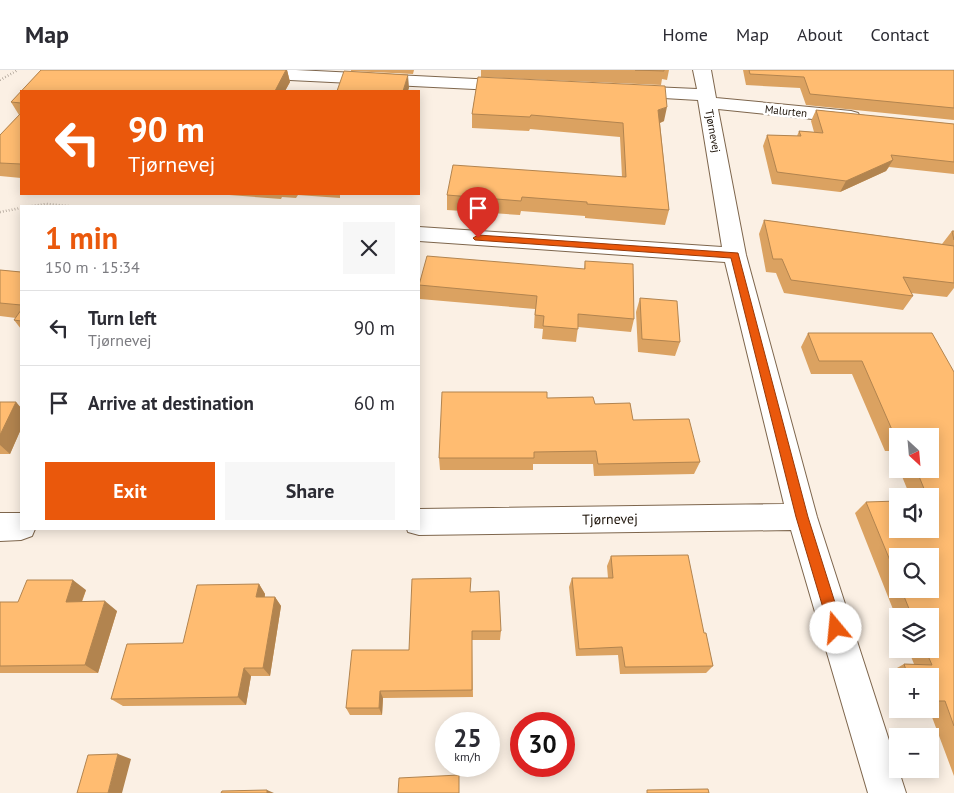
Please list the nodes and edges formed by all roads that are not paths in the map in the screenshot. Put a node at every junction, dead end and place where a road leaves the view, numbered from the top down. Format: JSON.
{"nodes":[{"id":1,"x":190,"y":70,"type":"edge"},
{"id":2,"x":528,"y":86,"type":"edge"},
{"id":3,"x":706,"y":89,"type":"edge"},
{"id":4,"x":607,"y":90,"type":"edge"},
{"id":5,"x":865,"y":119,"type":"edge"},
{"id":6,"x":420,"y":234,"type":"edge"},
{"id":7,"x":735,"y":255,"type":"junction"},
{"id":8,"x":802,"y":517,"type":"junction"},
{"id":9,"x":420,"y":522,"type":"edge"},
{"id":10,"x":20,"y":526,"type":"edge"},
{"id":11,"x":0,"y":527,"type":"edge"},
{"id":12,"x":887,"y":793,"type":"edge"}],
"edges":[{"from":1,"to":2,"type":"street"},
{"from":3,"to":4,"type":"street","name":"Tjørnevej"},
{"from":3,"to":5,"type":"street","name":"Malurten"},
{"from":3,"to":7,"type":"street","name":"Tjørnevej"},
{"from":6,"to":7,"type":"street"},
{"from":7,"to":8,"type":"street","name":"Tjørnevej"},
{"from":8,"to":9,"type":"street","name":"Tjørnevej"},
{"from":8,"to":12,"type":"street","name":"Tjørnevej"},
{"from":10,"to":11,"type":"street"}]}
